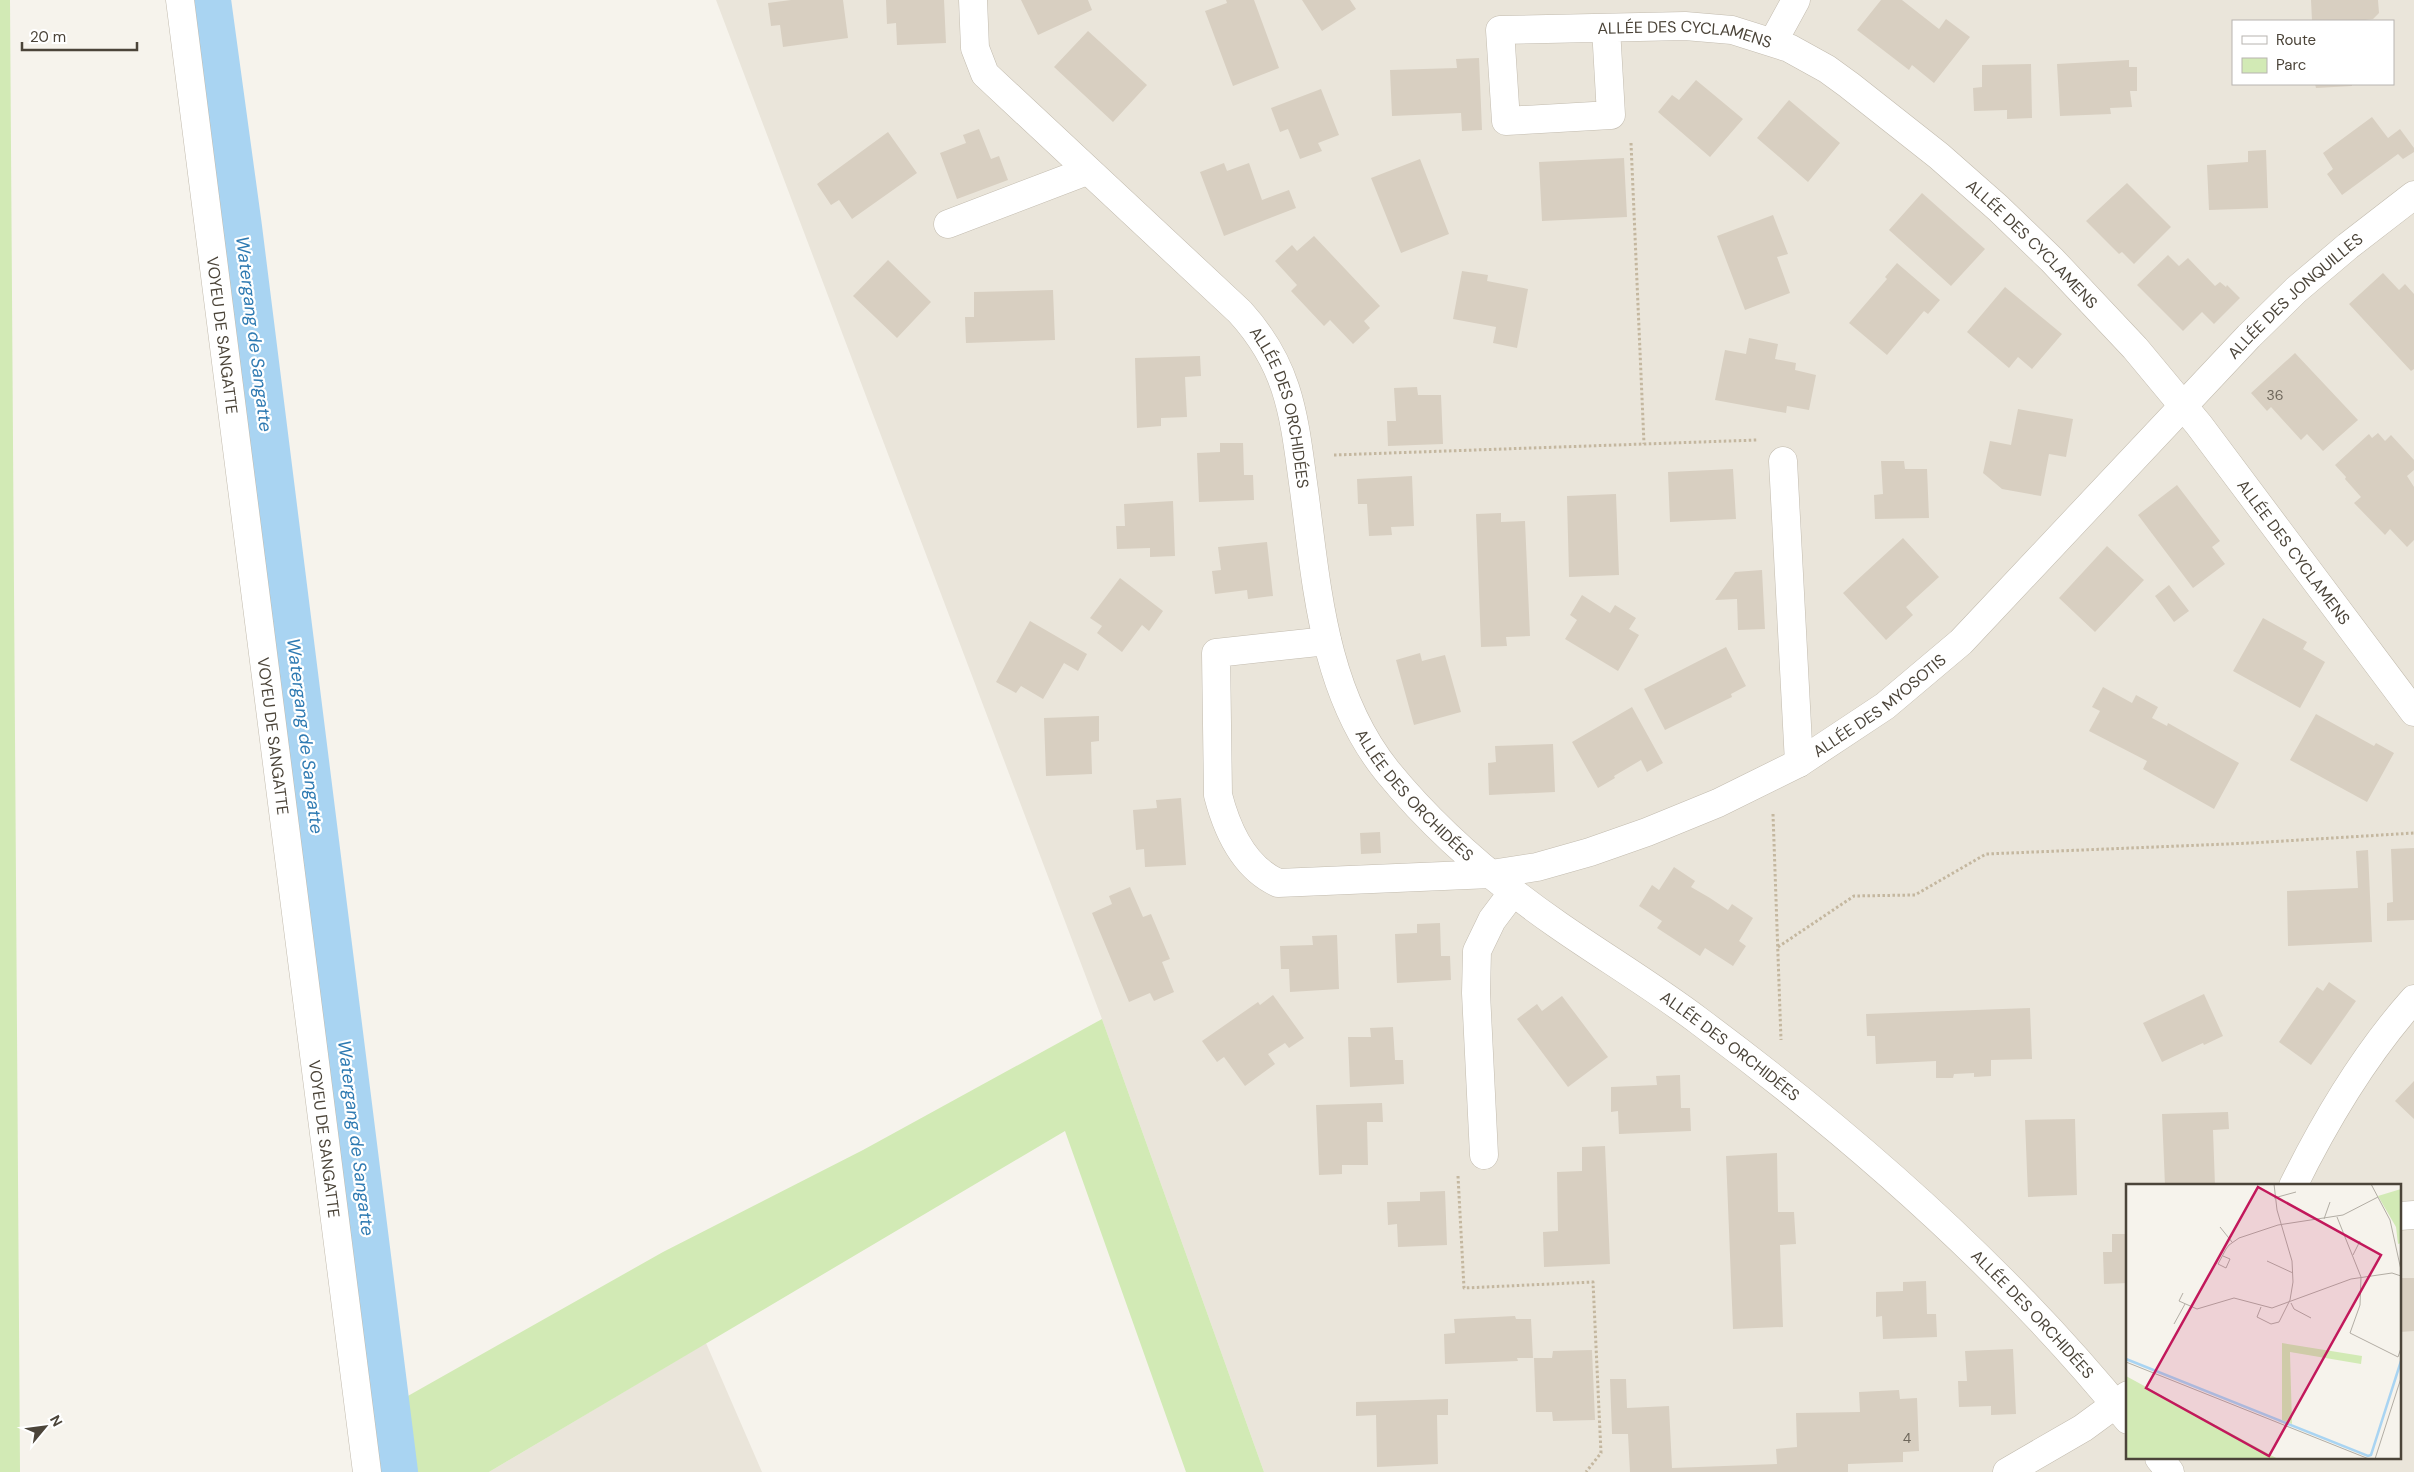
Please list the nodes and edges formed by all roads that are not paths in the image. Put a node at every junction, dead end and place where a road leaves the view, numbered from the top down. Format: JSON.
{"nodes":[{"id":1,"x":180,"y":0,"type":"edge"},
{"id":2,"x":973,"y":0,"type":"edge"},
{"id":3,"x":1796,"y":0,"type":"edge"},
{"id":4,"x":1606,"y":28,"type":"junction"},
{"id":5,"x":1773,"y":42,"type":"junction"},
{"id":6,"x":1088,"y":171,"type":"junction"},
{"id":7,"x":2409,"y":208,"type":"edge"},
{"id":8,"x":948,"y":224,"type":"dead end"},
{"id":9,"x":2183,"y":405,"type":"junction"},
{"id":10,"x":1783,"y":461,"type":"road end"},
{"id":11,"x":1327,"y":641,"type":"junction"},
{"id":12,"x":2414,"y":712,"type":"edge"},
{"id":13,"x":1799,"y":763,"type":"junction"},
{"id":14,"x":1491,"y":874,"type":"junction"},
{"id":15,"x":1514,"y":892,"type":"junction"},
{"id":16,"x":2414,"y":999,"type":"edge"},
{"id":17,"x":1484,"y":1155,"type":"road end"},
{"id":18,"x":2294,"y":1184,"type":"edge"},
{"id":19,"x":2124,"y":1407,"type":"edge"},
{"id":20,"x":2161,"y":1460,"type":"edge"},
{"id":21,"x":367,"y":1472,"type":"edge"},
{"id":22,"x":2007,"y":1472,"type":"edge"},
{"id":23,"x":2170,"y":1472,"type":"edge"}],
"edges":[{"from":1,"to":21,"type":"street","name":"VOYEU DE SANGATTE"},
{"from":2,"to":6,"type":"street","name":"ALLÉE DES ORCHIDÉES"},
{"from":3,"to":5,"type":"street"},
{"from":4,"to":4,"type":"street","name":"ALLÉE DES CYCLAMENS"},
{"from":4,"to":5,"type":"street","name":"ALLÉE DES CYCLAMENS"},
{"from":5,"to":9,"type":"street","name":"ALLÉE DES CYCLAMENS"},
{"from":6,"to":8,"type":"street"},
{"from":6,"to":11,"type":"street","name":"ALLÉE DES ORCHIDÉES"},
{"from":7,"to":9,"type":"street","name":"ALLÉE DES JONQUILLES"},
{"from":9,"to":12,"type":"street","name":"ALLÉE DES CYCLAMENS"},
{"from":9,"to":13,"type":"street","name":"ALLÉE DES MYOSOTIS"},
{"from":10,"to":13,"type":"street"},
{"from":11,"to":14,"type":"street","name":"ALLÉE DES ORCHIDÉES"},
{"from":11,"to":14,"type":"street","name":"ALLÉE DES MYOSOTIS"},
{"from":13,"to":14,"type":"street","name":"ALLÉE DES MYOSOTIS"},
{"from":14,"to":15,"type":"street","name":"ALLÉE DES ORCHIDÉES"},
{"from":15,"to":17,"type":"street"},
{"from":15,"to":19,"type":"street","name":"ALLÉE DES ORCHIDÉES"},
{"from":16,"to":18,"type":"street"},
{"from":19,"to":22,"type":"street"},
{"from":20,"to":23,"type":"street"}]}
